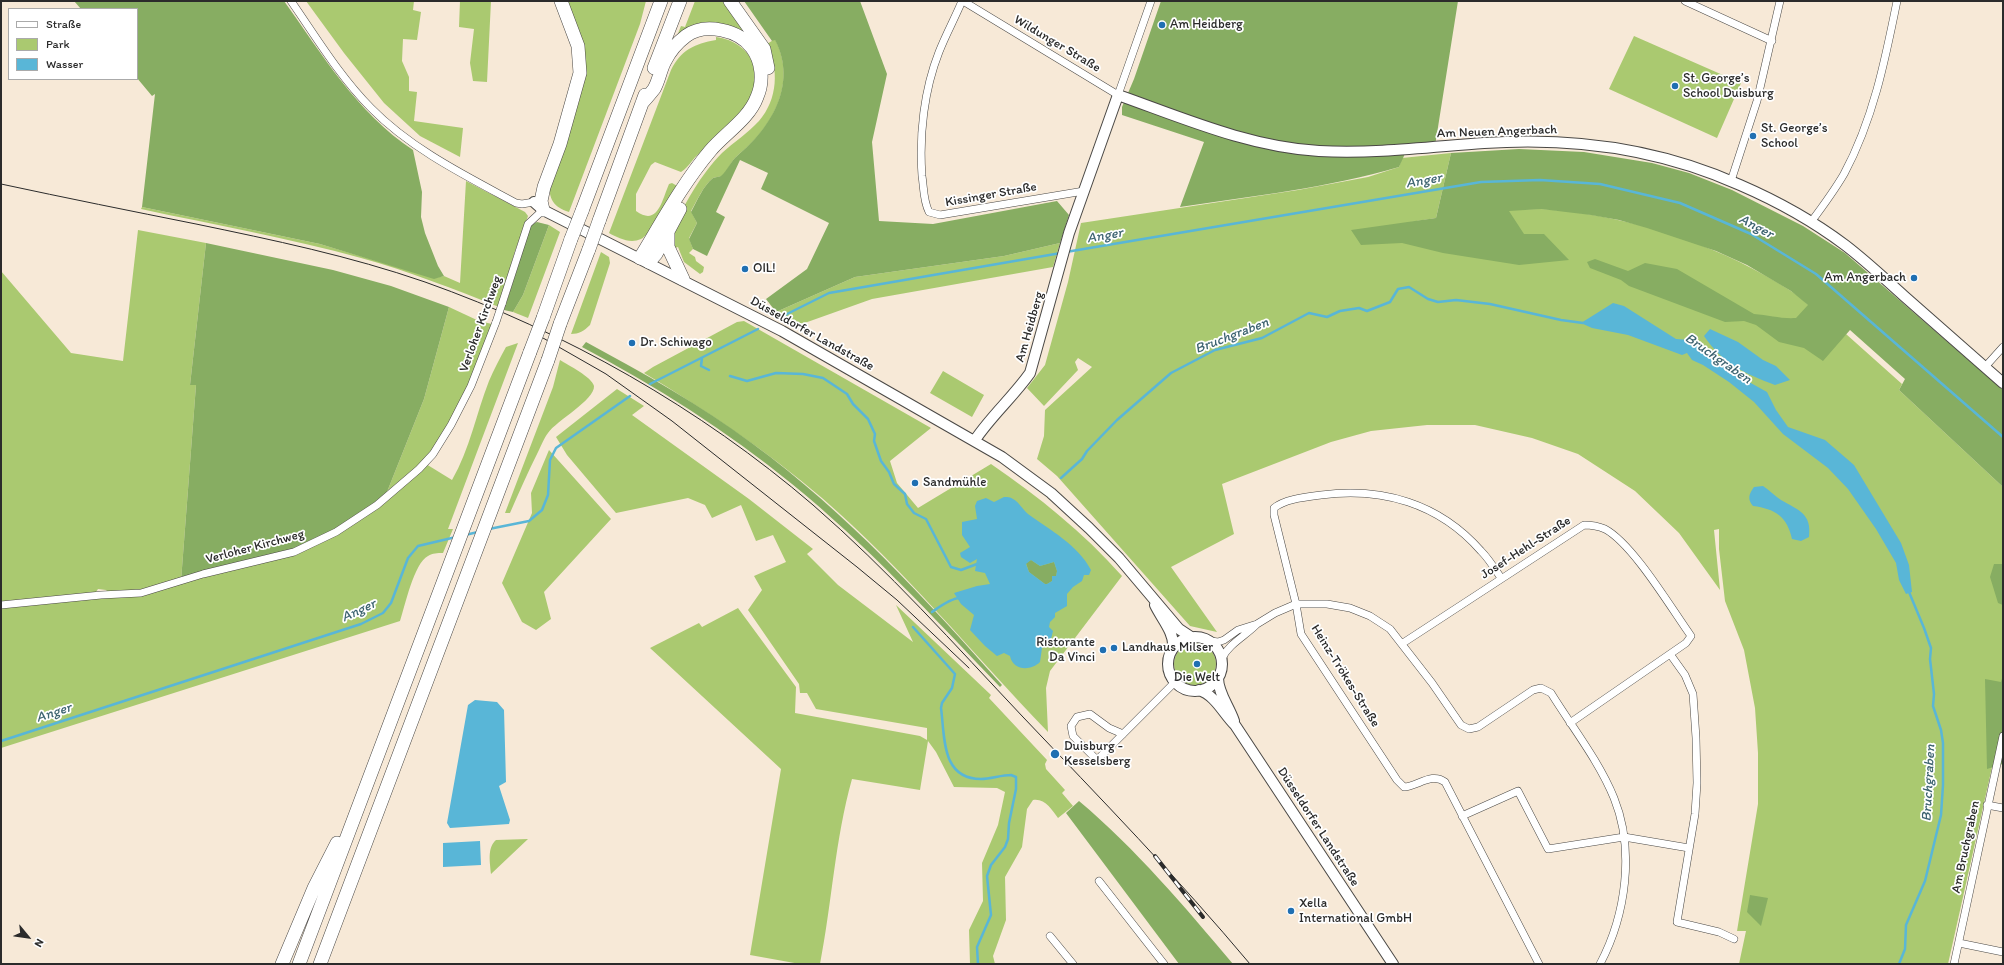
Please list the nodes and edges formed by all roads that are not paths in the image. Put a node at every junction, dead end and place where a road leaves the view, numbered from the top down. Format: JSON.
{"nodes":[{"id":1,"x":291,"y":1,"type":"edge"},
{"id":2,"x":555,"y":1,"type":"edge"},
{"id":3,"x":561,"y":1,"type":"edge"},
{"id":4,"x":652,"y":1,"type":"edge"},
{"id":5,"x":660,"y":1,"type":"edge"},
{"id":6,"x":680,"y":1,"type":"edge"},
{"id":7,"x":730,"y":1,"type":"edge"},
{"id":8,"x":963,"y":1,"type":"edge"},
{"id":9,"x":1151,"y":1,"type":"edge"},
{"id":10,"x":1685,"y":1,"type":"edge"},
{"id":11,"x":1780,"y":1,"type":"edge"},
{"id":12,"x":1897,"y":1,"type":"edge"},
{"id":13,"x":1772,"y":41,"type":"junction"},
{"id":14,"x":642,"y":48,"type":"junction"},
{"id":15,"x":1118,"y":95,"type":"junction"},
{"id":16,"x":642,"y":103,"type":"junction"},
{"id":17,"x":1731,"y":181,"type":"junction"},
{"id":18,"x":1084,"y":191,"type":"junction"},
{"id":19,"x":539,"y":206,"type":"junction"},
{"id":20,"x":1811,"y":222,"type":"junction"},
{"id":21,"x":669,"y":230,"type":"junction"},
{"id":22,"x":645,"y":260,"type":"junction"},
{"id":23,"x":683,"y":279,"type":"junction"},
{"id":24,"x":2003,"y":347,"type":"edge"},
{"id":25,"x":1985,"y":367,"type":"junction"},
{"id":26,"x":2003,"y":383,"type":"edge"},
{"id":27,"x":975,"y":440,"type":"junction"},
{"id":28,"x":1501,"y":578,"type":"junction"},
{"id":29,"x":1152,"y":599,"type":"junction"},
{"id":30,"x":1296,"y":604,"type":"junction"},
{"id":31,"x":1,"y":605,"type":"edge"},
{"id":32,"x":1258,"y":624,"type":"junction"},
{"id":33,"x":1192,"y":637,"type":"junction"},
{"id":34,"x":1211,"y":641,"type":"junction"},
{"id":35,"x":1403,"y":643,"type":"junction"},
{"id":36,"x":1173,"y":648,"type":"junction"},
{"id":37,"x":1670,"y":654,"type":"junction"},
{"id":38,"x":1222,"y":658,"type":"junction"},
{"id":39,"x":1218,"y":678,"type":"junction"},
{"id":40,"x":1175,"y":682,"type":"junction"},
{"id":41,"x":1199,"y":690,"type":"junction"},
{"id":42,"x":1570,"y":723,"type":"junction"},
{"id":43,"x":1235,"y":725,"type":"junction"},
{"id":44,"x":1123,"y":734,"type":"junction"},
{"id":45,"x":2003,"y":736,"type":"edge"},
{"id":46,"x":365,"y":786,"type":"junction"},
{"id":47,"x":1987,"y":805,"type":"junction"},
{"id":48,"x":2003,"y":808,"type":"edge"},
{"id":49,"x":1462,"y":816,"type":"junction"},
{"id":50,"x":1624,"y":837,"type":"junction"},
{"id":51,"x":1689,"y":848,"type":"junction"},
{"id":52,"x":1099,"y":881,"type":"dead end"},
{"id":53,"x":336,"y":924,"type":"junction"},
{"id":54,"x":1050,"y":936,"type":"dead end"},
{"id":55,"x":1734,"y":939,"type":"dead end"},
{"id":56,"x":1959,"y":943,"type":"junction"},
{"id":57,"x":2003,"y":952,"type":"edge"},
{"id":58,"x":282,"y":964,"type":"edge"},
{"id":59,"x":299,"y":964,"type":"edge"},
{"id":60,"x":320,"y":964,"type":"edge"},
{"id":61,"x":326,"y":964,"type":"edge"},
{"id":62,"x":1073,"y":964,"type":"edge"},
{"id":63,"x":1164,"y":964,"type":"edge"},
{"id":64,"x":1393,"y":964,"type":"edge"},
{"id":65,"x":1539,"y":964,"type":"edge"},
{"id":66,"x":1600,"y":964,"type":"edge"},
{"id":67,"x":1954,"y":964,"type":"edge"}],
"edges":[{"from":1,"to":19,"type":"street","name":"Düsseldorfer Landstraße"},
{"from":2,"to":19,"type":"highway"},
{"from":3,"to":19,"type":"highway"},
{"from":4,"to":14,"type":"highway"},
{"from":5,"to":14,"type":"highway"},
{"from":6,"to":16,"type":"highway"},
{"from":7,"to":21,"type":"highway"},
{"from":8,"to":15,"type":"street","name":"Wildunger Straße"},
{"from":8,"to":18,"type":"street","name":"Kissinger Straße"},
{"from":9,"to":15,"type":"street","name":"Am Heidberg"},
{"from":10,"to":13,"type":"street"},
{"from":11,"to":13,"type":"street"},
{"from":12,"to":20,"type":"street"},
{"from":13,"to":17,"type":"street"},
{"from":14,"to":46,"type":"highway","bridge":true},
{"from":15,"to":17,"type":"main road","name":"Am Neuen Angerbach"},
{"from":15,"to":18,"type":"main road","name":"Am Heidberg"},
{"from":16,"to":22,"type":"highway"},
{"from":16,"to":53,"type":"highway","bridge":true},
{"from":17,"to":20,"type":"main road","name":"Am Neuen Angerbach"},
{"from":18,"to":27,"type":"main road","name":"Am Heidberg"},
{"from":19,"to":22,"type":"main road","name":"Düsseldorfer Landstraße"},
{"from":19,"to":31,"type":"street","name":"Verloher Kirchweg","bridge":true},
{"from":20,"to":25,"type":"main road","name":"Am Neuen Angerbach"},
{"from":21,"to":22,"type":"highway"},
{"from":21,"to":23,"type":"highway"},
{"from":22,"to":23,"type":"main road","name":"Düsseldorfer Landstraße"},
{"from":23,"to":27,"type":"main road","name":"Düsseldorfer Landstraße"},
{"from":24,"to":25,"type":"street"},
{"from":25,"to":26,"type":"main road","name":"Am Neuen Angerbach"},
{"from":27,"to":29,"type":"main road","name":"Düsseldorfer Landstraße"},
{"from":28,"to":30,"type":"street","name":"Heinz-Trökes-Straße"},
{"from":28,"to":35,"type":"street","name":"Josef-Hehl-Straße"},
{"from":28,"to":37,"type":"street","name":"Josef-Hehl-Straße"},
{"from":29,"to":33,"type":"main road","name":"Düsseldorfer Landstraße"},
{"from":29,"to":36,"type":"main road","name":"Düsseldorfer Landstraße"},
{"from":30,"to":32,"type":"street"},
{"from":30,"to":35,"type":"street"},
{"from":30,"to":49,"type":"street","name":"Heinz-Trökes-Straße"},
{"from":32,"to":34,"type":"street"},
{"from":32,"to":38,"type":"street"},
{"from":33,"to":34,"type":"main road"},
{"from":33,"to":36,"type":"main road"},
{"from":34,"to":38,"type":"main road"},
{"from":35,"to":42,"type":"street"},
{"from":36,"to":40,"type":"main road"},
{"from":37,"to":42,"type":"street","name":"Josef-Hehl-Straße"},
{"from":37,"to":51,"type":"street"},
{"from":38,"to":39,"type":"main road"},
{"from":39,"to":41,"type":"main road"},
{"from":39,"to":43,"type":"main road","name":"Düsseldorfer Landstraße"},
{"from":40,"to":41,"type":"main road"},
{"from":40,"to":44,"type":"street"},
{"from":41,"to":43,"type":"main road","name":"Düsseldorfer Landstraße"},
{"from":42,"to":50,"type":"street"},
{"from":43,"to":64,"type":"main road","name":"Düsseldorfer Landstraße"},
{"from":44,"to":44,"type":"street"},
{"from":45,"to":47,"type":"street","name":"Am Bruchgraben"},
{"from":46,"to":58,"type":"highway"},
{"from":46,"to":59,"type":"highway"},
{"from":47,"to":48,"type":"street"},
{"from":47,"to":56,"type":"street","name":"Am Bruchgraben"},
{"from":49,"to":50,"type":"street"},
{"from":49,"to":65,"type":"street","name":"Heinz-Trökes-Straße"},
{"from":50,"to":51,"type":"street"},
{"from":50,"to":66,"type":"street"},
{"from":51,"to":55,"type":"street"},
{"from":52,"to":63,"type":"street"},
{"from":53,"to":60,"type":"highway"},
{"from":53,"to":61,"type":"highway"},
{"from":54,"to":62,"type":"street"},
{"from":56,"to":57,"type":"street"},
{"from":56,"to":67,"type":"street","name":"Am Bruchgraben"}]}
